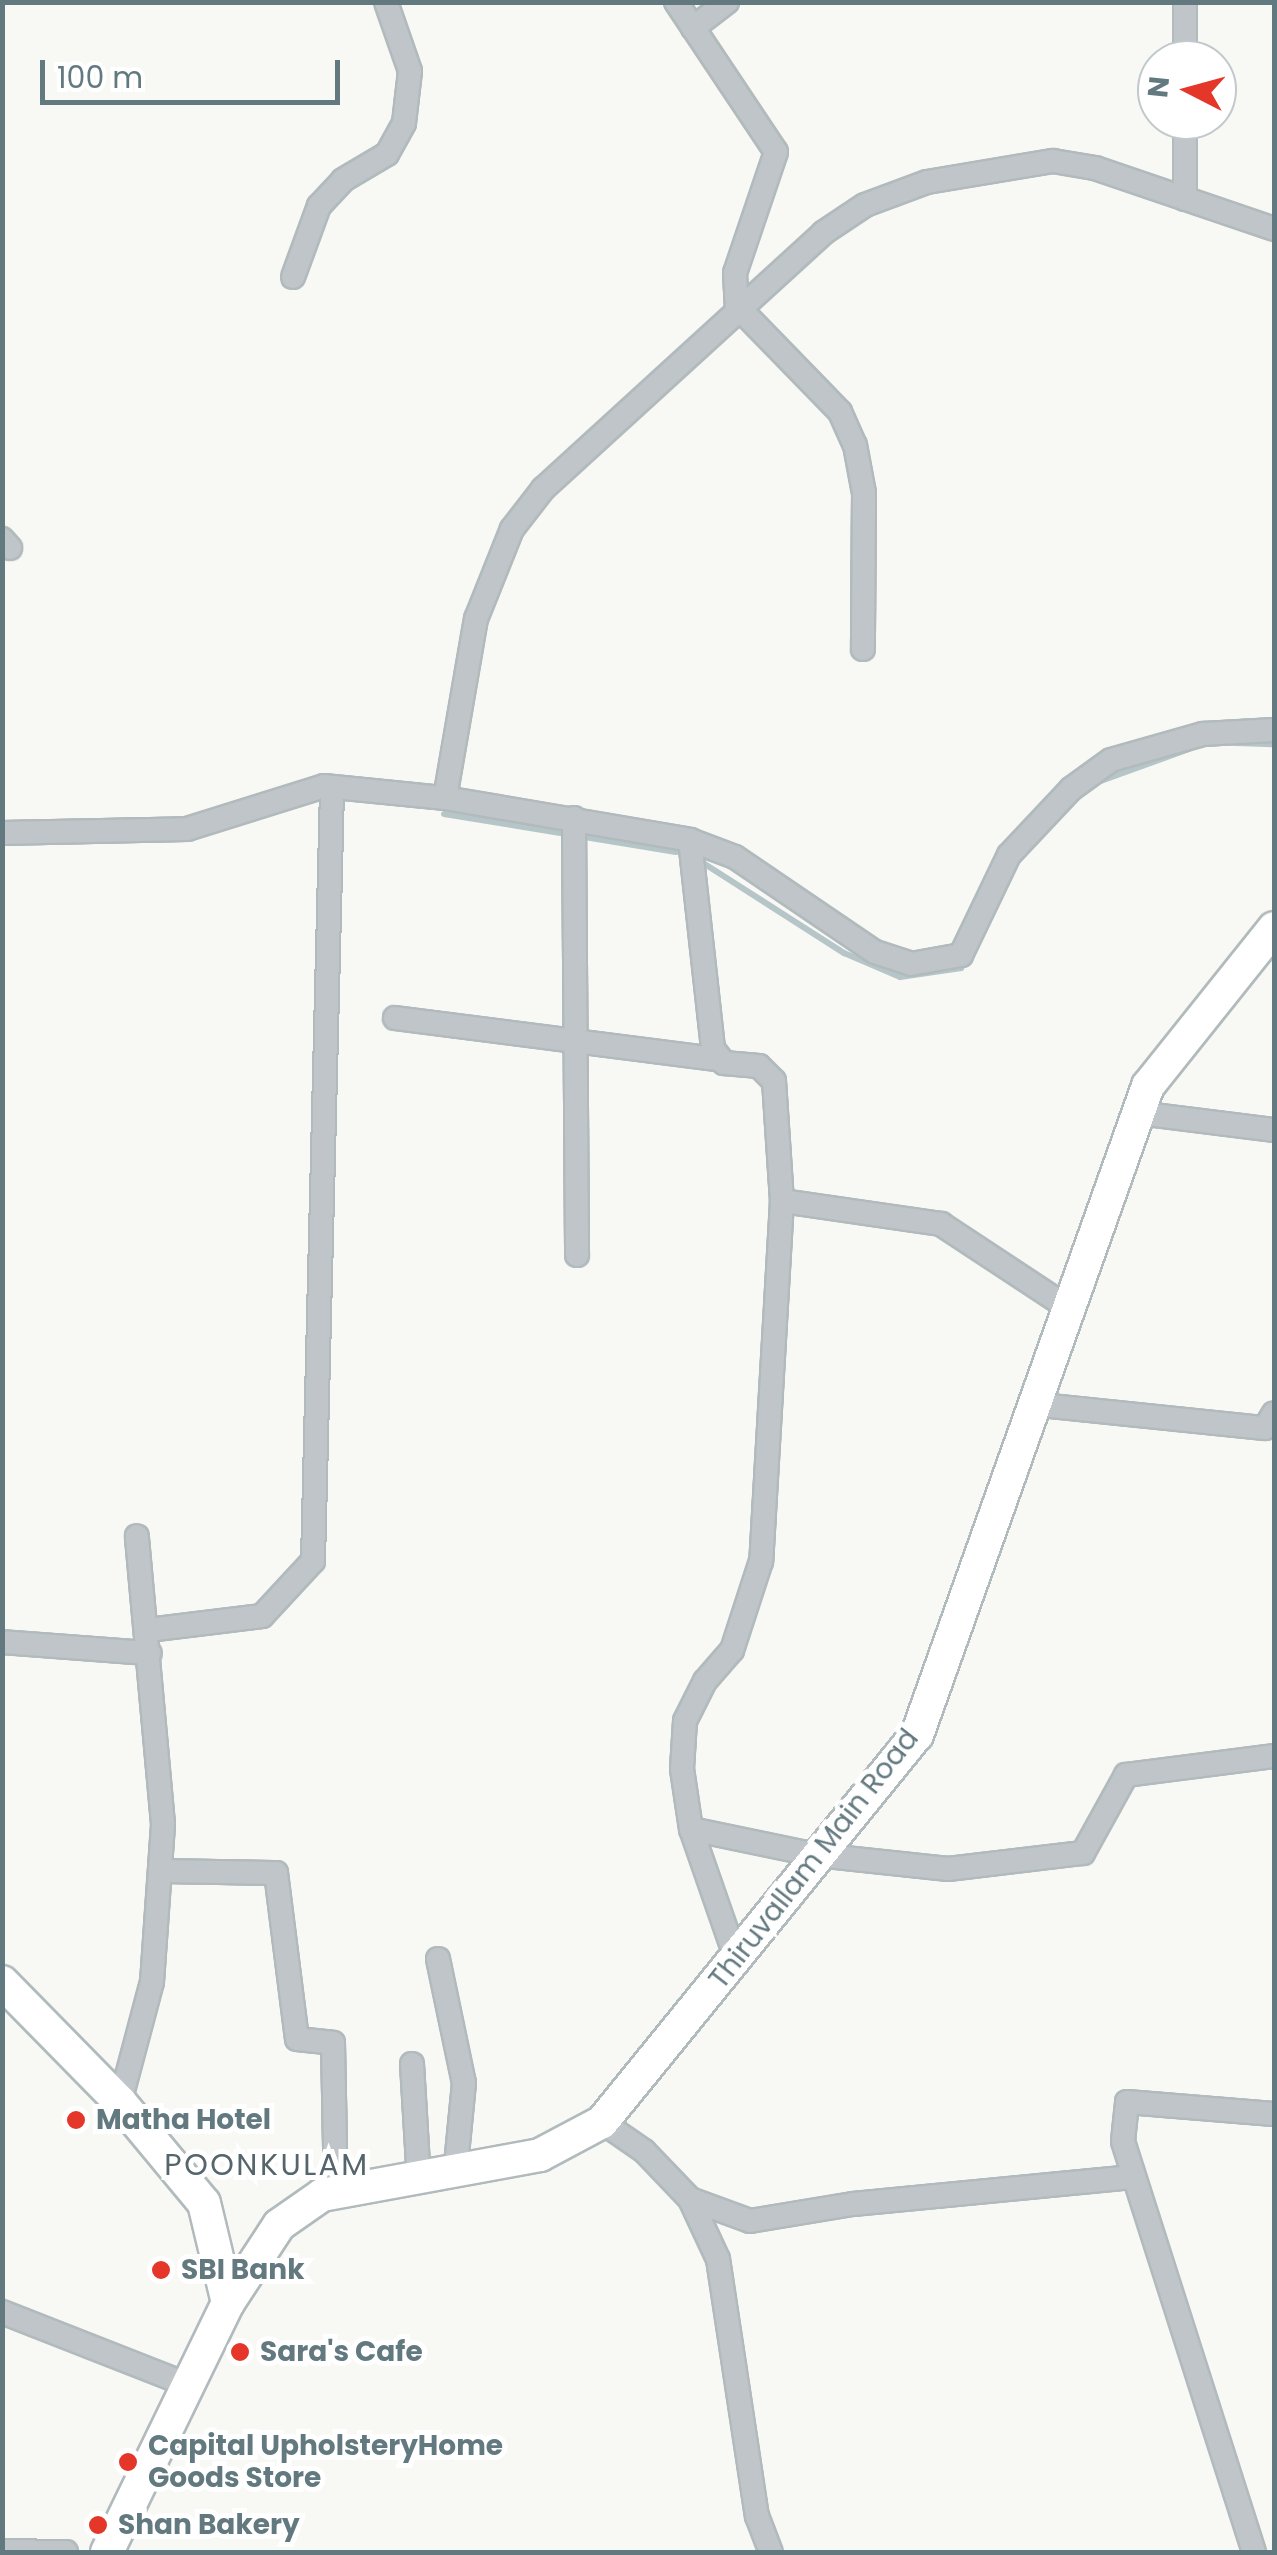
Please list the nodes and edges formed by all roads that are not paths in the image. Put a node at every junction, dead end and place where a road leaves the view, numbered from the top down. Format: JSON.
{"nodes":[{"id":1,"x":386,"y":2,"type":"edge"},
{"id":2,"x":676,"y":2,"type":"edge"},
{"id":3,"x":726,"y":2,"type":"edge"},
{"id":4,"x":1185,"y":2,"type":"edge"},
{"id":5,"x":694,"y":28,"type":"junction"},
{"id":6,"x":1185,"y":40,"type":"edge"},
{"id":7,"x":1185,"y":140,"type":"edge"},
{"id":8,"x":1185,"y":199,"type":"junction"},
{"id":9,"x":1274,"y":228,"type":"edge"},
{"id":10,"x":293,"y":276,"type":"dead end"},
{"id":11,"x":736,"y":306,"type":"junction"},
{"id":12,"x":863,"y":649,"type":"dead end"},
{"id":13,"x":1274,"y":730,"type":"edge"},
{"id":14,"x":332,"y":787,"type":"junction"},
{"id":15,"x":445,"y":798,"type":"junction"},
{"id":16,"x":574,"y":818,"type":"junction"},
{"id":17,"x":2,"y":833,"type":"edge"},
{"id":18,"x":690,"y":840,"type":"junction"},
{"id":19,"x":1274,"y":928,"type":"edge"},
{"id":20,"x":395,"y":1018,"type":"dead end"},
{"id":21,"x":579,"y":1044,"type":"junction"},
{"id":22,"x":716,"y":1059,"type":"junction"},
{"id":23,"x":1138,"y":1113,"type":"junction"},
{"id":24,"x":1274,"y":1130,"type":"edge"},
{"id":25,"x":782,"y":1201,"type":"junction"},
{"id":26,"x":576,"y":1255,"type":"dead end"},
{"id":27,"x":1067,"y":1307,"type":"junction"},
{"id":28,"x":1031,"y":1404,"type":"junction"},
{"id":29,"x":1274,"y":1413,"type":"edge"},
{"id":30,"x":137,"y":1536,"type":"dead end"},
{"id":31,"x":2,"y":1642,"type":"edge"},
{"id":32,"x":149,"y":1642,"type":"junction"},
{"id":33,"x":1274,"y":1756,"type":"edge"},
{"id":34,"x":691,"y":1828,"type":"junction"},
{"id":35,"x":817,"y":1856,"type":"junction"},
{"id":36,"x":160,"y":1871,"type":"junction"},
{"id":37,"x":736,"y":1958,"type":"junction"},
{"id":38,"x":438,"y":1959,"type":"dead end"},
{"id":39,"x":2,"y":1982,"type":"edge"},
{"id":40,"x":412,"y":2064,"type":"dead end"},
{"id":41,"x":120,"y":2102,"type":"junction"},
{"id":42,"x":1274,"y":2114,"type":"edge"},
{"id":43,"x":602,"y":2122,"type":"junction"},
{"id":44,"x":455,"y":2174,"type":"junction"},
{"id":45,"x":1133,"y":2178,"type":"junction"},
{"id":46,"x":419,"y":2182,"type":"junction"},
{"id":47,"x":336,"y":2194,"type":"junction"},
{"id":48,"x":690,"y":2199,"type":"junction"},
{"id":49,"x":228,"y":2303,"type":"junction"},
{"id":50,"x":2,"y":2312,"type":"edge"},
{"id":51,"x":188,"y":2385,"type":"junction"},
{"id":52,"x":2,"y":2551,"type":"edge"},
{"id":53,"x":66,"y":2552,"type":"edge"},
{"id":54,"x":107,"y":2552,"type":"edge"},
{"id":55,"x":771,"y":2552,"type":"edge"},
{"id":56,"x":1254,"y":2552,"type":"edge"}],
"edges":[{"from":1,"to":10,"type":"street"},
{"from":2,"to":5,"type":"street"},
{"from":3,"to":5,"type":"street"},
{"from":4,"to":6,"type":"street"},
{"from":5,"to":11,"type":"street"},
{"from":7,"to":8,"type":"street"},
{"from":8,"to":9,"type":"street"},
{"from":8,"to":11,"type":"street"},
{"from":11,"to":12,"type":"street"},
{"from":11,"to":15,"type":"street"},
{"from":13,"to":18,"type":"street"},
{"from":14,"to":15,"type":"street"},
{"from":14,"to":17,"type":"street"},
{"from":14,"to":32,"type":"street"},
{"from":15,"to":16,"type":"street"},
{"from":16,"to":18,"type":"street"},
{"from":16,"to":21,"type":"street"},
{"from":18,"to":22,"type":"street"},
{"from":19,"to":23,"type":"street","name":"Thiruvallam Main Road"},
{"from":20,"to":21,"type":"street"},
{"from":21,"to":22,"type":"street"},
{"from":21,"to":26,"type":"street"},
{"from":22,"to":25,"type":"street"},
{"from":23,"to":24,"type":"street"},
{"from":23,"to":27,"type":"street","name":"Thiruvallam Main Road"},
{"from":25,"to":27,"type":"street"},
{"from":25,"to":34,"type":"street"},
{"from":27,"to":28,"type":"street","name":"Thiruvallam Main Road"},
{"from":28,"to":29,"type":"street"},
{"from":28,"to":35,"type":"street","name":"Thiruvallam Main Road"},
{"from":30,"to":32,"type":"street"},
{"from":31,"to":32,"type":"street"},
{"from":32,"to":36,"type":"street"},
{"from":33,"to":35,"type":"street"},
{"from":34,"to":35,"type":"street"},
{"from":34,"to":37,"type":"street"},
{"from":35,"to":37,"type":"street","name":"Thiruvallam Main Road"},
{"from":36,"to":41,"type":"street"},
{"from":36,"to":47,"type":"street"},
{"from":37,"to":43,"type":"street","name":"Thiruvallam Main Road"},
{"from":38,"to":44,"type":"street"},
{"from":39,"to":41,"type":"street"},
{"from":40,"to":46,"type":"street"},
{"from":41,"to":49,"type":"street"},
{"from":42,"to":45,"type":"street"},
{"from":43,"to":44,"type":"street","name":"Thiruvallam Main Road"},
{"from":43,"to":48,"type":"street"},
{"from":44,"to":46,"type":"street","name":"Thiruvallam Main Road"},
{"from":45,"to":48,"type":"street"},
{"from":45,"to":56,"type":"street"},
{"from":46,"to":47,"type":"street","name":"Thiruvallam Main Road"},
{"from":47,"to":49,"type":"street","name":"Thiruvallam Main Road"},
{"from":48,"to":55,"type":"street"},
{"from":49,"to":51,"type":"street","name":"Thiruvallam Main Road"},
{"from":50,"to":51,"type":"street"},
{"from":51,"to":54,"type":"street","name":"Thiruvallam Main Road"},
{"from":52,"to":53,"type":"street"}]}
